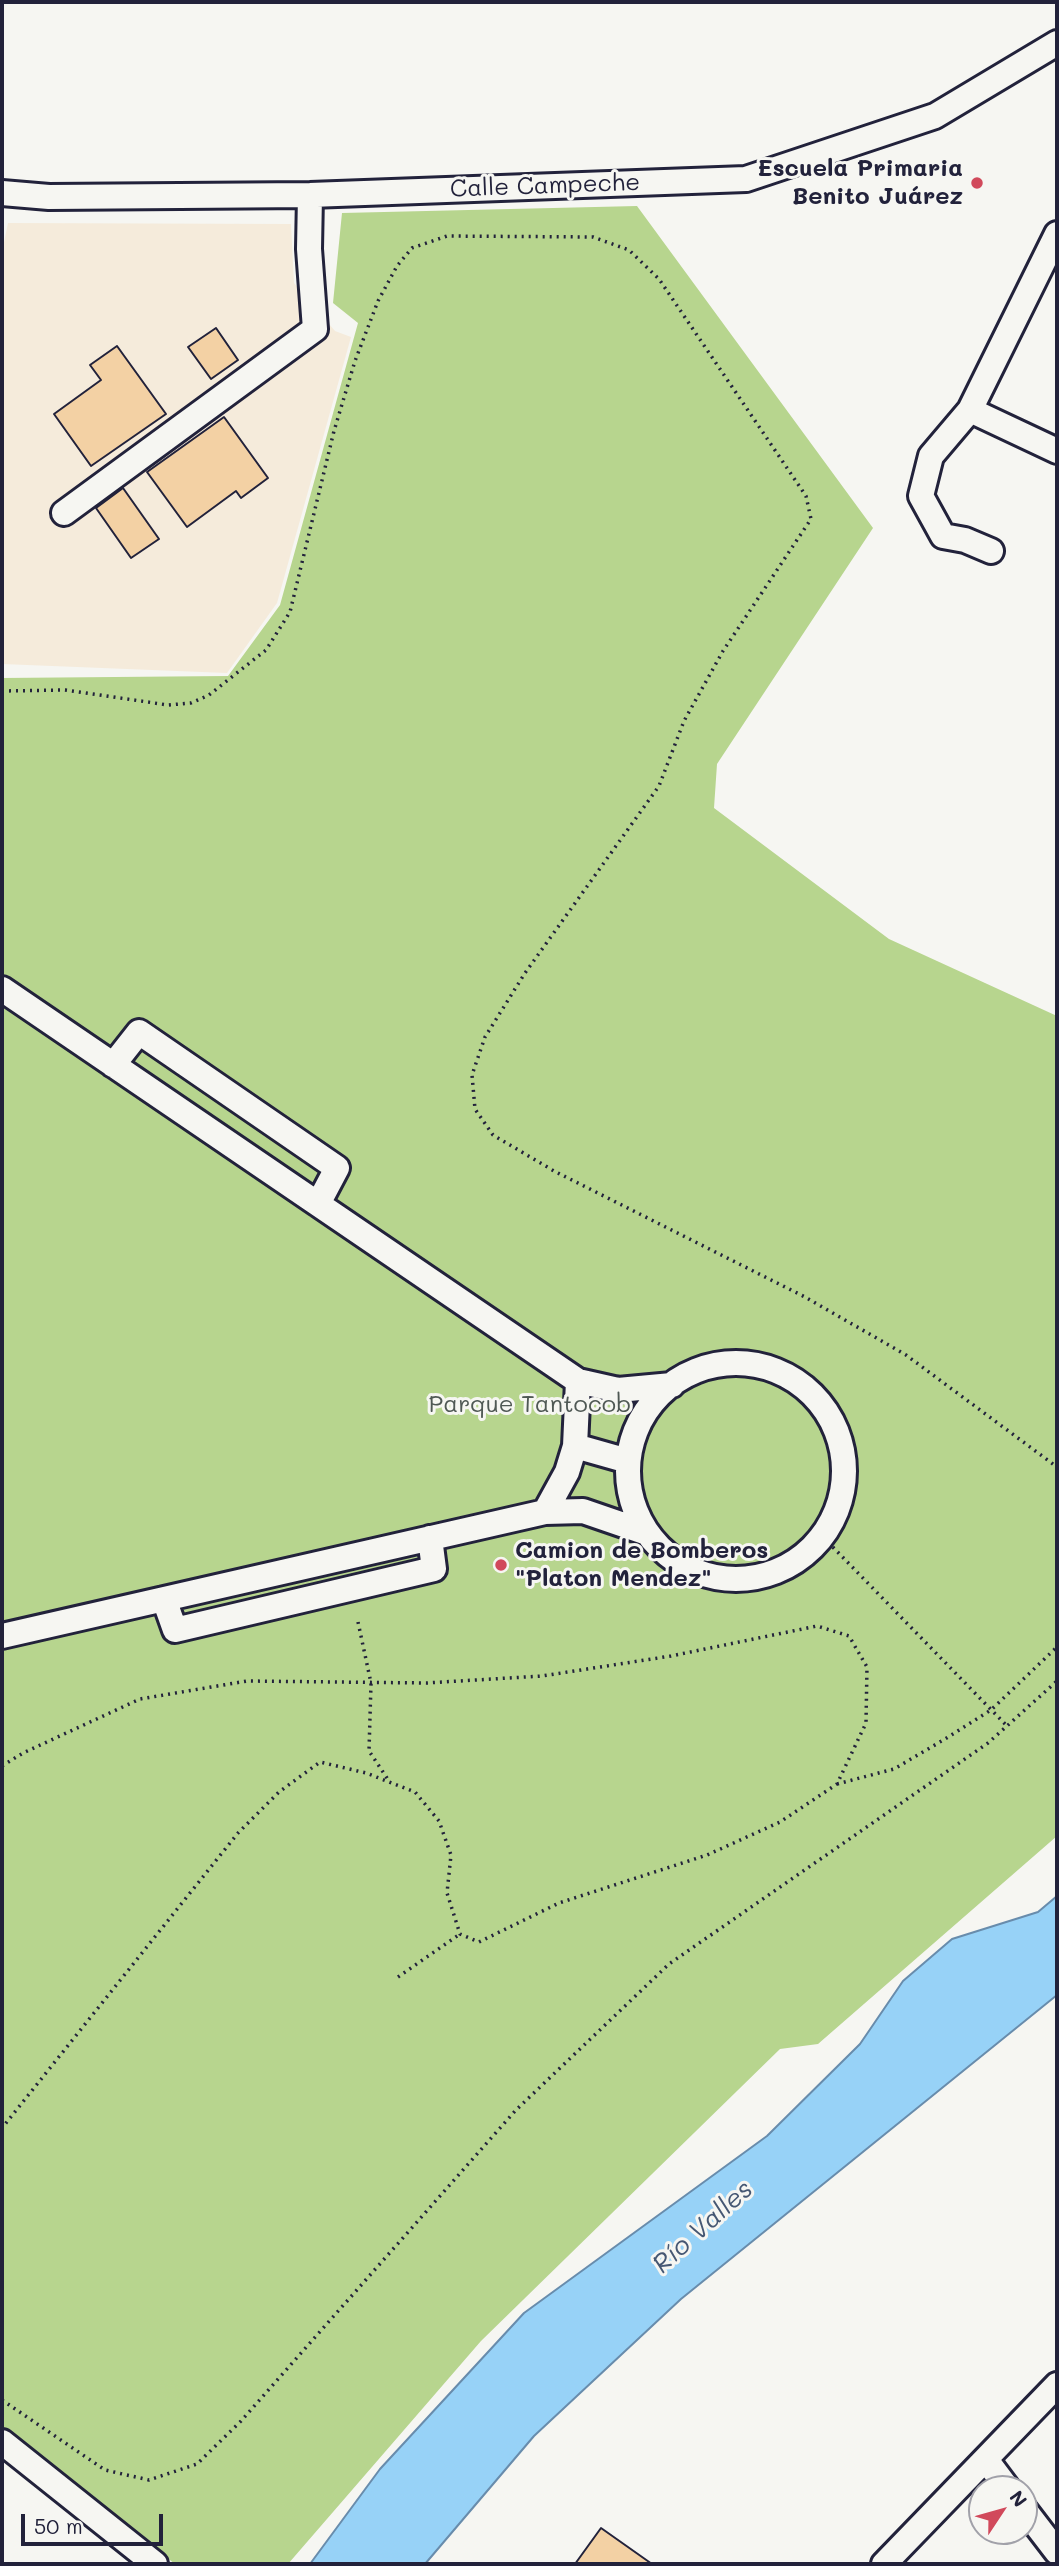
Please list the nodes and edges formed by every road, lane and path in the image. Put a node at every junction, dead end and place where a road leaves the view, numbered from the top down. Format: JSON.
{"nodes":[{"id":1,"x":1057,"y":43,"type":"edge"},
{"id":2,"x":2,"y":193,"type":"edge"},
{"id":3,"x":310,"y":195,"type":"junction"},
{"id":4,"x":1057,"y":234,"type":"edge"},
{"id":5,"x":970,"y":410,"type":"junction"},
{"id":6,"x":1057,"y":451,"type":"edge"},
{"id":7,"x":64,"y":513,"type":"dead end"},
{"id":8,"x":990,"y":551,"type":"dead end"},
{"id":9,"x":2,"y":691,"type":"edge"},
{"id":10,"x":2,"y":989,"type":"edge"},
{"id":11,"x":113,"y":1065,"type":"junction"},
{"id":12,"x":318,"y":1204,"type":"junction"},
{"id":13,"x":578,"y":1381,"type":"junction"},
{"id":14,"x":672,"y":1385,"type":"junction"},
{"id":15,"x":575,"y":1446,"type":"junction"},
{"id":16,"x":628,"y":1461,"type":"junction"},
{"id":17,"x":1057,"y":1468,"type":"edge"},
{"id":18,"x":545,"y":1512,"type":"junction"},
{"id":19,"x":647,"y":1533,"type":"junction"},
{"id":20,"x":823,"y":1537,"type":"junction"},
{"id":21,"x":358,"y":1622,"type":"dead end"},
{"id":22,"x":2,"y":1636,"type":"edge"},
{"id":23,"x":1057,"y":1647,"type":"edge"},
{"id":24,"x":1057,"y":1681,"type":"edge"},
{"id":25,"x":370,"y":1683,"type":"junction"},
{"id":26,"x":991,"y":1710,"type":"junction"},
{"id":27,"x":1007,"y":1726,"type":"junction"},
{"id":28,"x":2,"y":1766,"type":"edge"},
{"id":29,"x":390,"y":1782,"type":"junction"},
{"id":30,"x":837,"y":1784,"type":"junction"},
{"id":31,"x":460,"y":1934,"type":"junction"},
{"id":32,"x":398,"y":1977,"type":"dead end"},
{"id":33,"x":2,"y":2127,"type":"edge"},
{"id":34,"x":1057,"y":2385,"type":"edge"},
{"id":35,"x":2,"y":2400,"type":"edge"},
{"id":36,"x":2,"y":2442,"type":"edge"},
{"id":37,"x":987,"y":2461,"type":"junction"},
{"id":38,"x":998,"y":2475,"type":"edge"},
{"id":39,"x":1038,"y":2527,"type":"edge"},
{"id":40,"x":1057,"y":2552,"type":"edge"},
{"id":41,"x":155,"y":2564,"type":"edge"},
{"id":42,"x":884,"y":2564,"type":"edge"}],
"edges":[{"from":1,"to":3,"type":"street","name":"Calle Campeche"},
{"from":2,"to":3,"type":"street","name":"Calle Campeche"},
{"from":3,"to":7,"type":"street"},
{"from":4,"to":5,"type":"street"},
{"from":5,"to":6,"type":"street"},
{"from":5,"to":8,"type":"street"},
{"from":9,"to":17,"type":"path"},
{"from":10,"to":11,"type":"street"},
{"from":11,"to":12,"type":"street"},
{"from":11,"to":12,"type":"street"},
{"from":12,"to":13,"type":"street"},
{"from":13,"to":14,"type":"street"},
{"from":13,"to":15,"type":"street"},
{"from":14,"to":16,"type":"street"},
{"from":14,"to":20,"type":"street"},
{"from":15,"to":16,"type":"street"},
{"from":15,"to":18,"type":"street"},
{"from":16,"to":19,"type":"street"},
{"from":18,"to":19,"type":"street"},
{"from":18,"to":22,"type":"street"},
{"from":19,"to":20,"type":"street"},
{"from":20,"to":26,"type":"path"},
{"from":21,"to":25,"type":"path"},
{"from":23,"to":26,"type":"path"},
{"from":24,"to":27,"type":"path"},
{"from":25,"to":28,"type":"path"},
{"from":25,"to":29,"type":"path"},
{"from":25,"to":30,"type":"path"},
{"from":26,"to":27,"type":"path"},
{"from":26,"to":30,"type":"path"},
{"from":27,"to":35,"type":"path"},
{"from":29,"to":31,"type":"path"},
{"from":29,"to":33,"type":"path"},
{"from":30,"to":31,"type":"path"},
{"from":31,"to":32,"type":"path"},
{"from":34,"to":37,"type":"street"},
{"from":36,"to":41,"type":"street"},
{"from":37,"to":38,"type":"street"},
{"from":37,"to":42,"type":"street"},
{"from":39,"to":40,"type":"street"}]}
